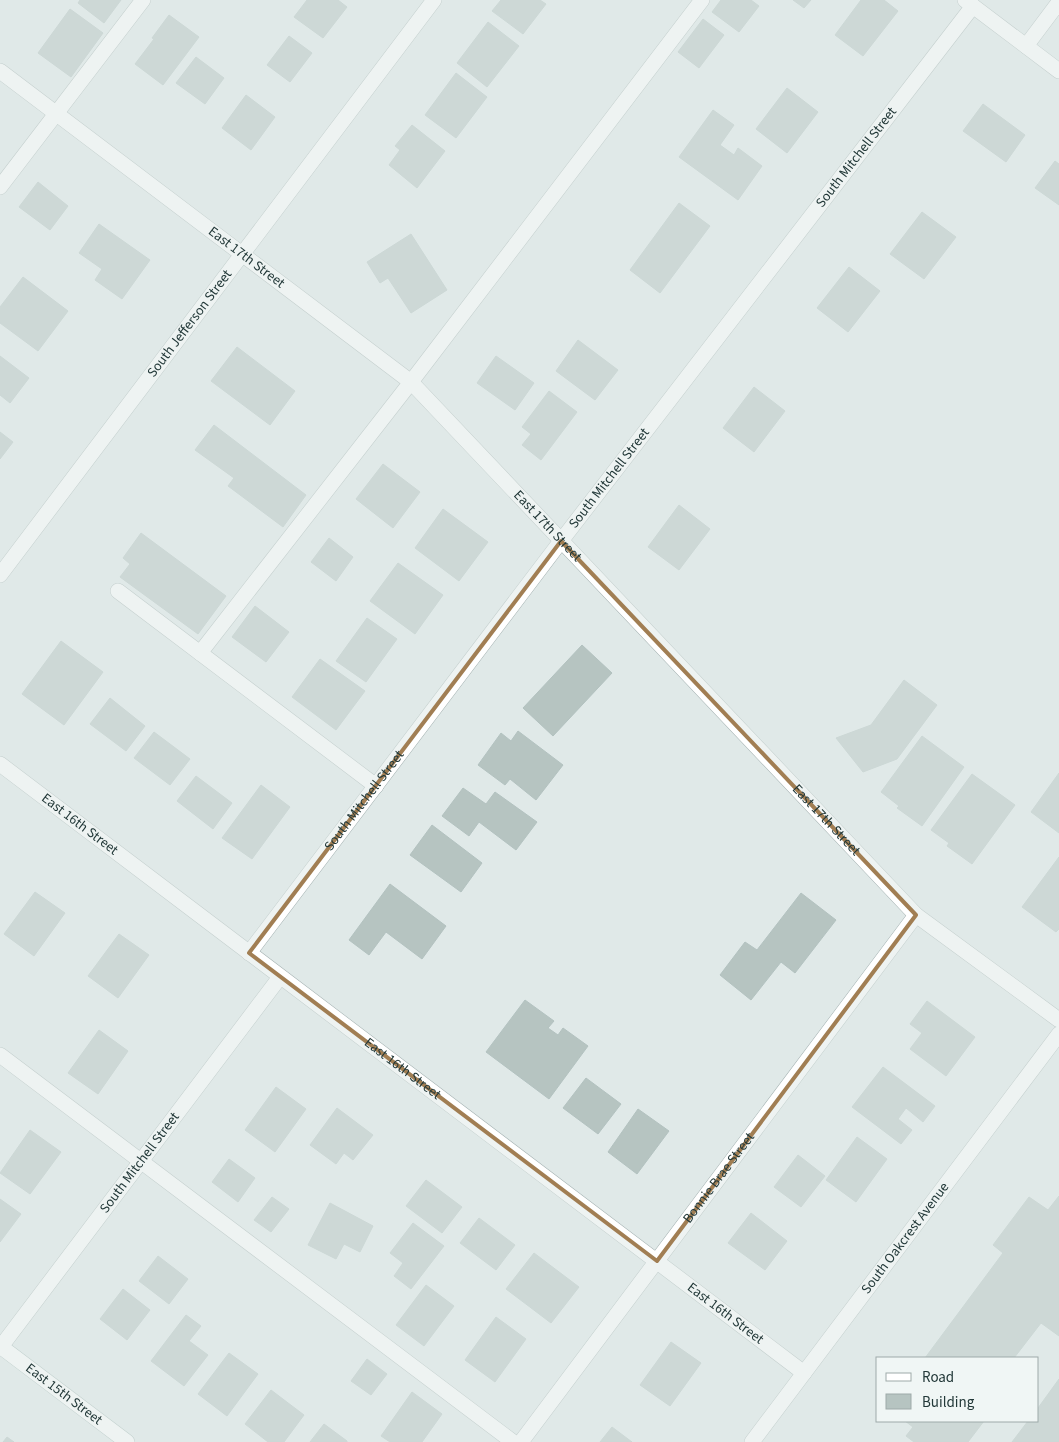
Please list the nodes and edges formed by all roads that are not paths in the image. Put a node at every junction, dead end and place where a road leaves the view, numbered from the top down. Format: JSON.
{"nodes":[{"id":1,"x":142,"y":0,"type":"edge"},
{"id":2,"x":434,"y":0,"type":"edge"},
{"id":3,"x":702,"y":0,"type":"edge"},
{"id":4,"x":1059,"y":2,"type":"edge"},
{"id":5,"x":969,"y":3,"type":"edge"},
{"id":6,"x":1026,"y":46,"type":"junction"},
{"id":7,"x":0,"y":71,"type":"edge"},
{"id":8,"x":1059,"y":71,"type":"edge"},
{"id":9,"x":56,"y":113,"type":"junction"},
{"id":10,"x":0,"y":187,"type":"edge"},
{"id":11,"x":242,"y":254,"type":"junction"},
{"id":12,"x":411,"y":382,"type":"junction"},
{"id":13,"x":561,"y":541,"type":"junction"},
{"id":14,"x":0,"y":575,"type":"edge"},
{"id":15,"x":118,"y":591,"type":"dead end"},
{"id":16,"x":200,"y":653,"type":"junction"},
{"id":17,"x":0,"y":764,"type":"edge"},
{"id":18,"x":376,"y":786,"type":"junction"},
{"id":19,"x":916,"y":915,"type":"junction"},
{"id":20,"x":249,"y":953,"type":"junction"},
{"id":21,"x":280,"y":977,"type":"junction"},
{"id":22,"x":1059,"y":1020,"type":"edge"},
{"id":23,"x":1059,"y":1034,"type":"edge"},
{"id":24,"x":0,"y":1055,"type":"edge"},
{"id":25,"x":140,"y":1162,"type":"junction"},
{"id":26,"x":657,"y":1261,"type":"junction"},
{"id":27,"x":0,"y":1347,"type":"edge"},
{"id":28,"x":804,"y":1373,"type":"junction"},
{"id":29,"x":128,"y":1442,"type":"edge"},
{"id":30,"x":513,"y":1442,"type":"edge"},
{"id":31,"x":521,"y":1442,"type":"edge"},
{"id":32,"x":752,"y":1442,"type":"edge"}],
"edges":[{"from":1,"to":9,"type":"street"},
{"from":2,"to":11,"type":"street","name":"South Jefferson Street"},
{"from":3,"to":12,"type":"street"},
{"from":4,"to":6,"type":"street"},
{"from":5,"to":6,"type":"street"},
{"from":5,"to":13,"type":"street","name":"South Mitchell Street"},
{"from":6,"to":8,"type":"street"},
{"from":7,"to":9,"type":"street","name":"East 17th Street"},
{"from":9,"to":10,"type":"street"},
{"from":9,"to":11,"type":"street","name":"East 17th Street"},
{"from":11,"to":12,"type":"street","name":"East 17th Street"},
{"from":11,"to":14,"type":"street","name":"South Jefferson Street"},
{"from":12,"to":13,"type":"street","name":"East 17th Street"},
{"from":12,"to":16,"type":"street"},
{"from":13,"to":18,"type":"street","name":"South Mitchell Street"},
{"from":13,"to":19,"type":"street","name":"East 17th Street"},
{"from":15,"to":16,"type":"street"},
{"from":16,"to":18,"type":"street"},
{"from":17,"to":20,"type":"street","name":"East 16th Street"},
{"from":18,"to":20,"type":"street","name":"South Mitchell Street"},
{"from":19,"to":22,"type":"street","name":"East 17th Street"},
{"from":19,"to":26,"type":"street","name":"Bonnie Brae Street"},
{"from":20,"to":21,"type":"street","name":"East 16th Street"},
{"from":21,"to":25,"type":"street","name":"South Mitchell Street"},
{"from":21,"to":26,"type":"street","name":"East 16th Street"},
{"from":23,"to":28,"type":"street","name":"South Oakcrest Avenue"},
{"from":24,"to":25,"type":"street"},
{"from":25,"to":27,"type":"street","name":"South Mitchell Street"},
{"from":25,"to":30,"type":"street"},
{"from":26,"to":28,"type":"street","name":"East 16th Street"},
{"from":26,"to":31,"type":"street","name":"Bonnie Brae Street"},
{"from":27,"to":29,"type":"street","name":"East 15th Street"},
{"from":28,"to":32,"type":"street","name":"South Oakcrest Avenue"}]}
